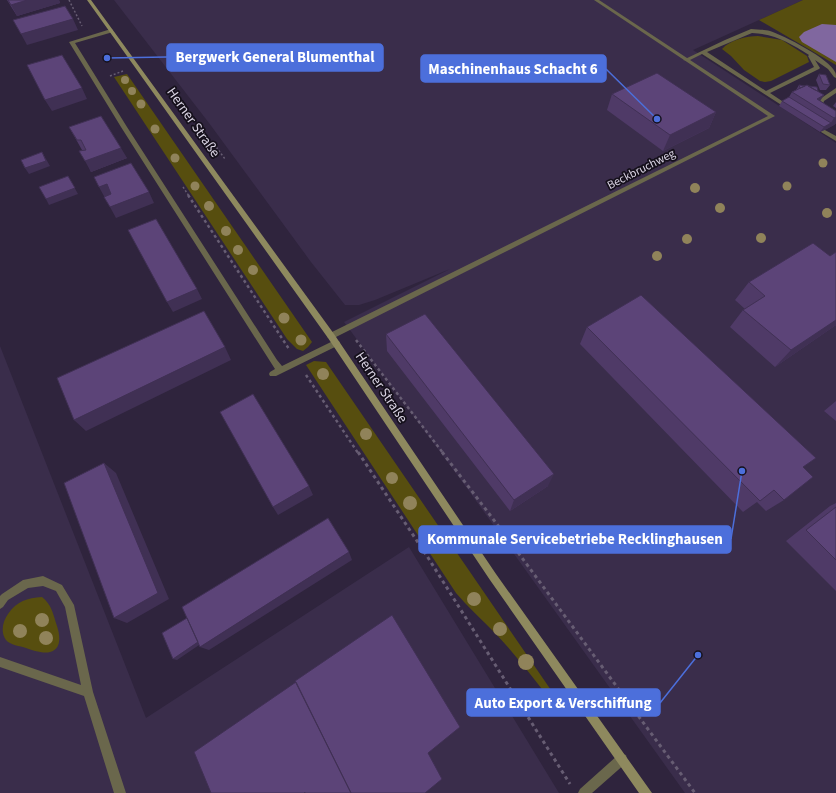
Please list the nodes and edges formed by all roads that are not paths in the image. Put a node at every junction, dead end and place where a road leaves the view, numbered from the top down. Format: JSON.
{"nodes":[{"id":1,"x":89,"y":0,"type":"edge"},
{"id":2,"x":596,"y":0,"type":"edge"},
{"id":3,"x":111,"y":31,"type":"junction"},
{"id":4,"x":704,"y":53,"type":"junction"},
{"id":5,"x":810,"y":53,"type":"junction"},
{"id":6,"x":686,"y":60,"type":"junction"},
{"id":7,"x":836,"y":76,"type":"edge"},
{"id":8,"x":836,"y":90,"type":"edge"},
{"id":9,"x":766,"y":93,"type":"junction"},
{"id":10,"x":782,"y":104,"type":"edge"},
{"id":11,"x":836,"y":118,"type":"edge"},
{"id":12,"x":823,"y":131,"type":"edge"},
{"id":13,"x":836,"y":139,"type":"edge"},
{"id":14,"x":333,"y":340,"type":"junction"},
{"id":15,"x":0,"y":604,"type":"edge"},
{"id":16,"x":0,"y":662,"type":"edge"},
{"id":17,"x":88,"y":692,"type":"junction"},
{"id":18,"x":622,"y":759,"type":"junction"},
{"id":19,"x":120,"y":793,"type":"edge"},
{"id":20,"x":584,"y":793,"type":"edge"},
{"id":21,"x":646,"y":793,"type":"edge"}],
"edges":[{"from":1,"to":3,"type":"main road","name":"Herner Straße"},
{"from":2,"to":6,"type":"street","name":"Beckbruchweg"},
{"from":3,"to":14,"type":"main road","name":"Herner Straße"},
{"from":3,"to":14,"type":"street","name":"Beckbruchweg"},
{"from":4,"to":5,"type":"street"},
{"from":4,"to":6,"type":"street"},
{"from":4,"to":9,"type":"street"},
{"from":5,"to":7,"type":"street"},
{"from":5,"to":9,"type":"street"},
{"from":6,"to":14,"type":"street","name":"Beckbruchweg"},
{"from":8,"to":11,"type":"street"},
{"from":9,"to":10,"type":"street"},
{"from":12,"to":13,"type":"street"},
{"from":14,"to":18,"type":"main road","name":"Herner Straße"},
{"from":15,"to":17,"type":"street"},
{"from":16,"to":17,"type":"street"},
{"from":17,"to":19,"type":"street"},
{"from":18,"to":20,"type":"street"},
{"from":18,"to":21,"type":"main road","name":"Herner Straße"}]}
